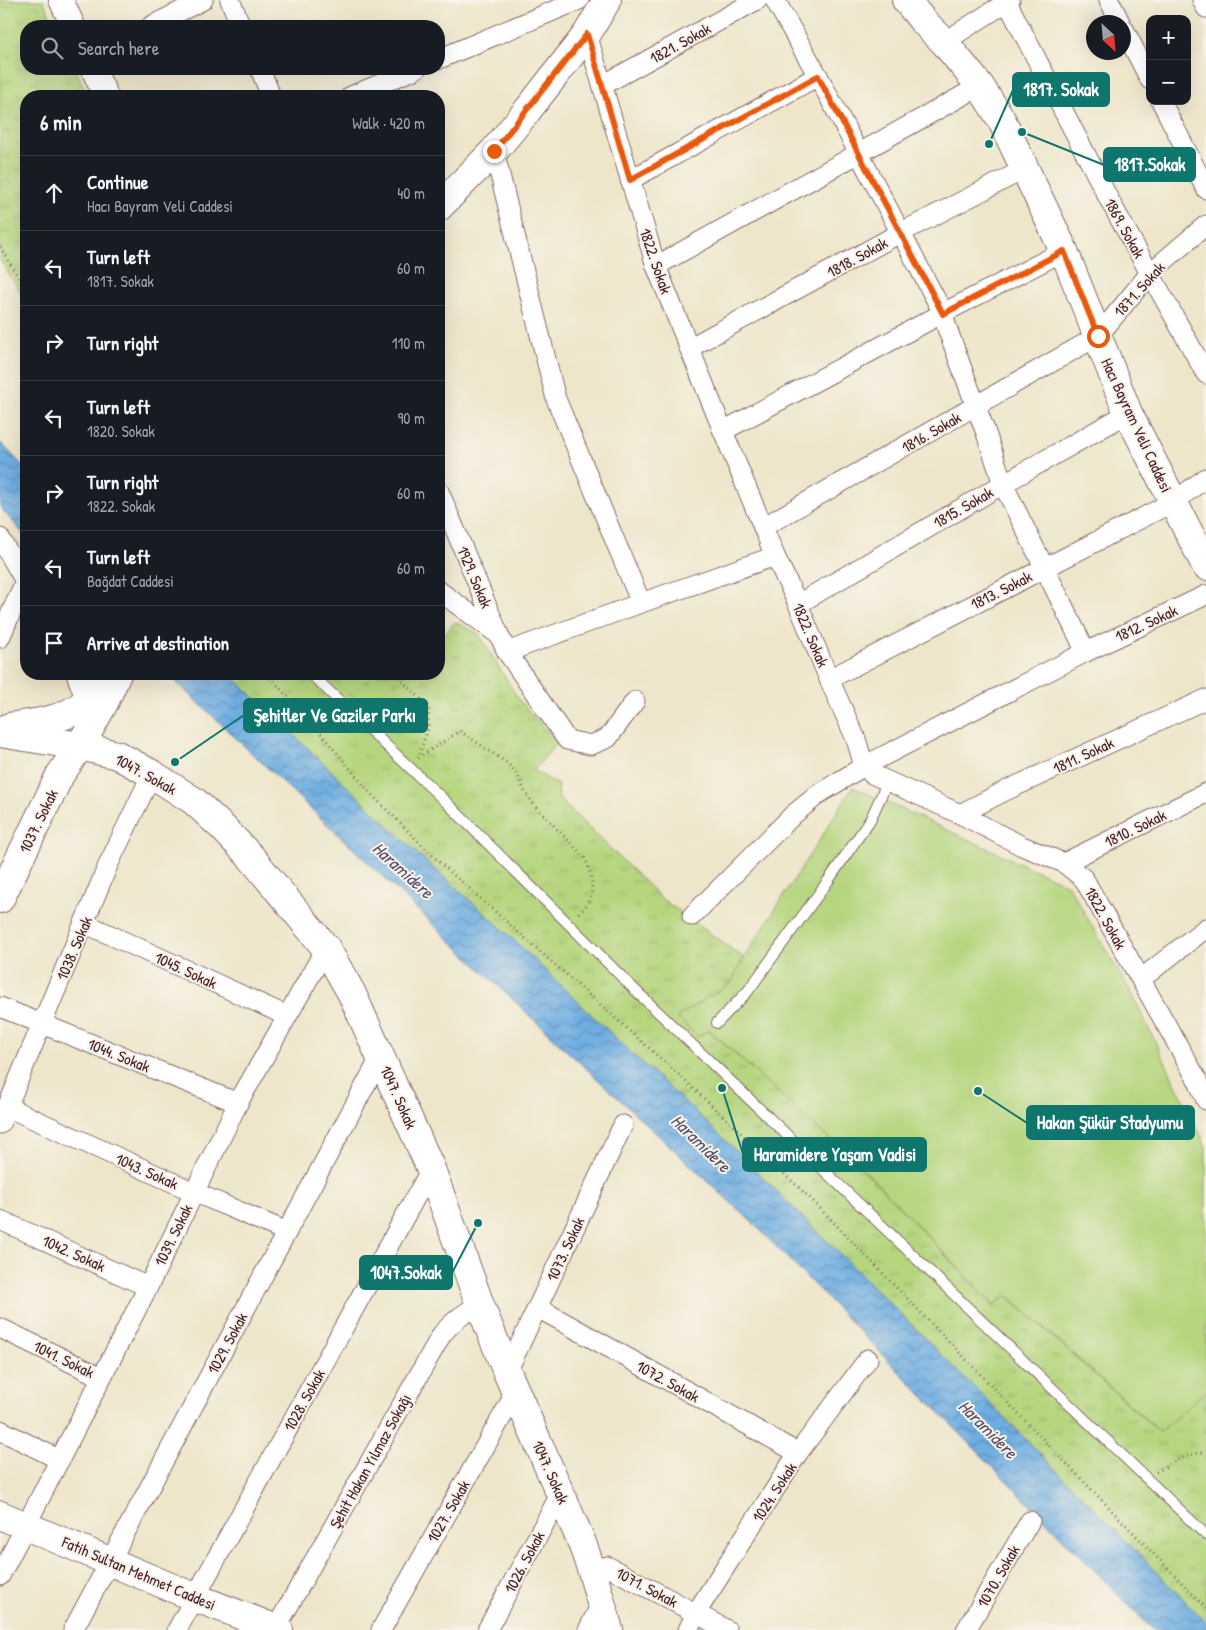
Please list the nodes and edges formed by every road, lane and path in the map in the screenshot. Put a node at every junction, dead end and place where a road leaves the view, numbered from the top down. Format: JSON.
{"nodes":[{"id":1,"x":61,"y":0,"type":"edge"},
{"id":2,"x":203,"y":0,"type":"edge"},
{"id":3,"x":230,"y":0,"type":"edge"},
{"id":4,"x":579,"y":0,"type":"edge"},
{"id":5,"x":756,"y":0,"type":"edge"},
{"id":6,"x":776,"y":0,"type":"edge"},
{"id":7,"x":906,"y":0,"type":"edge"},
{"id":8,"x":1109,"y":0,"type":"edge"},
{"id":9,"x":1202,"y":0,"type":"edge"},
{"id":10,"x":605,"y":1,"type":"edge"},
{"id":11,"x":1007,"y":1,"type":"edge"},
{"id":12,"x":1206,"y":8,"type":"edge"},
{"id":13,"x":1116,"y":15,"type":"edge"},
{"id":14,"x":70,"y":20,"type":"edge"},
{"id":15,"x":162,"y":20,"type":"edge"},
{"id":16,"x":239,"y":20,"type":"edge"},
{"id":17,"x":587,"y":34,"type":"junction"},
{"id":18,"x":944,"y":42,"type":"junction"},
{"id":19,"x":1131,"y":42,"type":"edge"},
{"id":20,"x":445,"y":56,"type":"edge"},
{"id":21,"x":1146,"y":72,"type":"edge"},
{"id":22,"x":96,"y":75,"type":"edge"},
{"id":23,"x":262,"y":75,"type":"edge"},
{"id":24,"x":402,"y":75,"type":"edge"},
{"id":25,"x":818,"y":76,"type":"junction"},
{"id":26,"x":603,"y":85,"type":"junction"},
{"id":27,"x":980,"y":86,"type":"junction"},
{"id":28,"x":103,"y":90,"type":"edge"},
{"id":29,"x":269,"y":90,"type":"edge"},
{"id":30,"x":365,"y":90,"type":"edge"},
{"id":31,"x":1163,"y":105,"type":"edge"},
{"id":32,"x":494,"y":151,"type":"junction"},
{"id":33,"x":858,"y":152,"type":"junction"},
{"id":34,"x":1025,"y":169,"type":"junction"},
{"id":35,"x":630,"y":180,"type":"junction"},
{"id":36,"x":1206,"y":189,"type":"edge"},
{"id":37,"x":445,"y":201,"type":"edge"},
{"id":38,"x":1206,"y":225,"type":"edge"},
{"id":39,"x":900,"y":233,"type":"junction"},
{"id":40,"x":0,"y":247,"type":"edge"},
{"id":41,"x":1064,"y":251,"type":"junction"},
{"id":42,"x":656,"y":266,"type":"junction"},
{"id":43,"x":1150,"y":273,"type":"junction"},
{"id":44,"x":20,"y":280,"type":"edge"},
{"id":45,"x":943,"y":314,"type":"junction"},
{"id":46,"x":1098,"y":336,"type":"junction"},
{"id":47,"x":689,"y":348,"type":"junction"},
{"id":48,"x":1206,"y":374,"type":"edge"},
{"id":49,"x":975,"y":406,"type":"junction"},
{"id":50,"x":1128,"y":414,"type":"junction"},
{"id":51,"x":723,"y":432,"type":"junction"},
{"id":52,"x":1206,"y":478,"type":"edge"},
{"id":53,"x":1003,"y":484,"type":"junction"},
{"id":54,"x":1173,"y":502,"type":"junction"},
{"id":55,"x":445,"y":505,"type":"edge"},
{"id":56,"x":764,"y":527,"type":"junction"},
{"id":57,"x":0,"y":538,"type":"edge"},
{"id":58,"x":775,"y":556,"type":"junction"},
{"id":59,"x":1206,"y":566,"type":"edge"},
{"id":60,"x":1045,"y":567,"type":"junction"},
{"id":61,"x":20,"y":572,"type":"edge"},
{"id":62,"x":20,"y":595,"type":"edge"},
{"id":63,"x":445,"y":595,"type":"edge"},
{"id":64,"x":1206,"y":595,"type":"edge"},
{"id":65,"x":641,"y":602,"type":"junction"},
{"id":66,"x":798,"y":604,"type":"junction"},
{"id":67,"x":499,"y":635,"type":"junction"},
{"id":68,"x":0,"y":638,"type":"edge"},
{"id":69,"x":507,"y":652,"type":"junction"},
{"id":70,"x":1086,"y":652,"type":"junction"},
{"id":71,"x":829,"y":679,"type":"junction"},
{"id":72,"x":78,"y":680,"type":"edge"},
{"id":73,"x":101,"y":680,"type":"edge"},
{"id":74,"x":114,"y":680,"type":"edge"},
{"id":75,"x":273,"y":680,"type":"edge"},
{"id":76,"x":318,"y":680,"type":"edge"},
{"id":77,"x":401,"y":680,"type":"edge"},
{"id":78,"x":1206,"y":699,"type":"edge"},
{"id":79,"x":86,"y":700,"type":"junction"},
{"id":80,"x":635,"y":701,"type":"dead end"},
{"id":81,"x":0,"y":728,"type":"edge"},
{"id":82,"x":0,"y":733,"type":"edge"},
{"id":83,"x":80,"y":746,"type":"junction"},
{"id":84,"x":418,"y":758,"type":"junction"},
{"id":85,"x":408,"y":766,"type":"junction"},
{"id":86,"x":864,"y":766,"type":"junction"},
{"id":87,"x":152,"y":774,"type":"junction"},
{"id":88,"x":888,"y":781,"type":"junction"},
{"id":89,"x":1206,"y":792,"type":"edge"},
{"id":90,"x":960,"y":814,"type":"junction"},
{"id":91,"x":1064,"y":863,"type":"junction"},
{"id":92,"x":0,"y":899,"type":"edge"},
{"id":93,"x":692,"y":916,"type":"dead end"},
{"id":94,"x":84,"y":923,"type":"junction"},
{"id":95,"x":568,"y":924,"type":"junction"},
{"id":96,"x":1206,"y":928,"type":"edge"},
{"id":97,"x":326,"y":948,"type":"junction"},
{"id":98,"x":1141,"y":979,"type":"junction"},
{"id":99,"x":0,"y":1007,"type":"edge"},
{"id":100,"x":287,"y":1016,"type":"junction"},
{"id":101,"x":717,"y":1023,"type":"dead end"},
{"id":102,"x":41,"y":1025,"type":"junction"},
{"id":103,"x":380,"y":1056,"type":"junction"},
{"id":104,"x":1206,"y":1100,"type":"edge"},
{"id":105,"x":238,"y":1103,"type":"junction"},
{"id":106,"x":4,"y":1116,"type":"edge"},
{"id":107,"x":623,"y":1125,"type":"dead end"},
{"id":108,"x":431,"y":1169,"type":"junction"},
{"id":109,"x":194,"y":1192,"type":"junction"},
{"id":110,"x":0,"y":1220,"type":"edge"},
{"id":111,"x":287,"y":1232,"type":"junction"},
{"id":112,"x":148,"y":1286,"type":"junction"},
{"id":113,"x":480,"y":1305,"type":"junction"},
{"id":114,"x":538,"y":1308,"type":"junction"},
{"id":115,"x":0,"y":1328,"type":"edge"},
{"id":116,"x":868,"y":1359,"type":"dead end"},
{"id":117,"x":101,"y":1377,"type":"junction"},
{"id":118,"x":511,"y":1382,"type":"junction"},
{"id":119,"x":0,"y":1430,"type":"edge"},
{"id":120,"x":1206,"y":1452,"type":"edge"},
{"id":121,"x":798,"y":1453,"type":"junction"},
{"id":122,"x":60,"y":1460,"type":"junction"},
{"id":123,"x":1147,"y":1478,"type":"junction"},
{"id":124,"x":561,"y":1493,"type":"junction"},
{"id":125,"x":0,"y":1515,"type":"edge"},
{"id":126,"x":1030,"y":1521,"type":"dead end"},
{"id":127,"x":27,"y":1526,"type":"junction"},
{"id":128,"x":1206,"y":1535,"type":"edge"},
{"id":129,"x":109,"y":1560,"type":"junction"},
{"id":130,"x":592,"y":1571,"type":"junction"},
{"id":131,"x":0,"y":1576,"type":"edge"},
{"id":132,"x":194,"y":1597,"type":"junction"},
{"id":133,"x":602,"y":1602,"type":"junction"},
{"id":134,"x":1206,"y":1608,"type":"edge"},
{"id":135,"x":692,"y":1622,"type":"edge"},
{"id":136,"x":73,"y":1630,"type":"edge"},
{"id":137,"x":177,"y":1630,"type":"edge"},
{"id":138,"x":276,"y":1630,"type":"edge"},
{"id":139,"x":380,"y":1630,"type":"edge"},
{"id":140,"x":487,"y":1630,"type":"edge"},
{"id":141,"x":588,"y":1630,"type":"edge"},
{"id":142,"x":609,"y":1630,"type":"edge"},
{"id":143,"x":727,"y":1630,"type":"edge"},
{"id":144,"x":966,"y":1630,"type":"edge"}],
"edges":[{"from":1,"to":14,"type":"street"},
{"from":2,"to":15,"type":"street"},
{"from":3,"to":16,"type":"street"},
{"from":4,"to":20,"type":"street"},
{"from":5,"to":26,"type":"street","name":"1821. Sokak"},
{"from":6,"to":25,"type":"street"},
{"from":7,"to":18,"type":"main road","name":"Hacı Bayram Veli Caddesi"},
{"from":8,"to":13,"type":"street"},
{"from":9,"to":12,"type":"street"},
{"from":10,"to":17,"type":"main road"},
{"from":11,"to":18,"type":"street"},
{"from":11,"to":43,"type":"street","name":"1869. Sokak"},
{"from":17,"to":26,"type":"street","name":"1822. Sokak"},
{"from":17,"to":32,"type":"main road"},
{"from":18,"to":27,"type":"main road","name":"Hacı Bayram Veli Caddesi"},
{"from":19,"to":21,"type":"street"},
{"from":22,"to":28,"type":"street"},
{"from":23,"to":29,"type":"street"},
{"from":24,"to":30,"type":"street"},
{"from":25,"to":33,"type":"street"},
{"from":25,"to":35,"type":"street"},
{"from":26,"to":35,"type":"street","name":"1822. Sokak"},
{"from":27,"to":33,"type":"street"},
{"from":27,"to":34,"type":"main road","name":"Hacı Bayram Veli Caddesi"},
{"from":31,"to":36,"type":"street"},
{"from":32,"to":37,"type":"main road"},
{"from":32,"to":65,"type":"street"},
{"from":33,"to":39,"type":"street"},
{"from":33,"to":42,"type":"street"},
{"from":34,"to":39,"type":"street","name":"1818. Sokak"},
{"from":34,"to":41,"type":"main road","name":"Hacı Bayram Veli Caddesi"},
{"from":35,"to":42,"type":"street","name":"1822. Sokak"},
{"from":38,"to":43,"type":"street","name":"1871. Sokak"},
{"from":39,"to":45,"type":"street"},
{"from":39,"to":47,"type":"street","name":"1818. Sokak"},
{"from":40,"to":44,"type":"path"},
{"from":41,"to":45,"type":"street"},
{"from":41,"to":46,"type":"main road","name":"Hacı Bayram Veli Caddesi"},
{"from":42,"to":47,"type":"street","name":"1822. Sokak"},
{"from":43,"to":46,"type":"street","name":"1871. Sokak"},
{"from":43,"to":48,"type":"street","name":"1869. Sokak"},
{"from":45,"to":49,"type":"street"},
{"from":45,"to":51,"type":"street"},
{"from":46,"to":49,"type":"street","name":"1816. Sokak"},
{"from":46,"to":50,"type":"main road","name":"Hacı Bayram Veli Caddesi"},
{"from":47,"to":51,"type":"street","name":"1822. Sokak"},
{"from":49,"to":53,"type":"street"},
{"from":49,"to":56,"type":"street","name":"1816. Sokak"},
{"from":50,"to":53,"type":"street","name":"1815. Sokak"},
{"from":50,"to":54,"type":"main road","name":"Hacı Bayram Veli Caddesi"},
{"from":51,"to":56,"type":"street","name":"1822. Sokak"},
{"from":52,"to":54,"type":"street","name":"1813. Sokak"},
{"from":53,"to":60,"type":"street"},
{"from":53,"to":66,"type":"street","name":"1815. Sokak"},
{"from":54,"to":59,"type":"main road","name":"Hacı Bayram Veli Caddesi"},
{"from":54,"to":60,"type":"street","name":"1813. Sokak"},
{"from":55,"to":67,"type":"street","name":"1929. Sokak"},
{"from":56,"to":58,"type":"street","name":"1822. Sokak"},
{"from":57,"to":61,"type":"street"},
{"from":58,"to":65,"type":"street"},
{"from":58,"to":66,"type":"street","name":"1822. Sokak"},
{"from":60,"to":70,"type":"street"},
{"from":60,"to":71,"type":"street","name":"1813. Sokak"},
{"from":62,"to":68,"type":"street"},
{"from":63,"to":67,"type":"street"},
{"from":64,"to":70,"type":"street","name":"1812. Sokak"},
{"from":65,"to":69,"type":"street"},
{"from":66,"to":71,"type":"street","name":"1822. Sokak"},
{"from":67,"to":69,"type":"street","name":"1929. Sokak"},
{"from":69,"to":80,"type":"street","name":"1929. Sokak"},
{"from":70,"to":86,"type":"street","name":"1812. Sokak"},
{"from":71,"to":86,"type":"street","name":"1822. Sokak"},
{"from":72,"to":79,"type":"street"},
{"from":73,"to":79,"type":"main road"},
{"from":74,"to":83,"type":"main road","name":"1037. Sokak"},
{"from":75,"to":134,"type":"path"},
{"from":76,"to":85,"type":"lane"},
{"from":77,"to":84,"type":"path"},
{"from":78,"to":90,"type":"street","name":"1811. Sokak"},
{"from":79,"to":81,"type":"main road"},
{"from":82,"to":83,"type":"main road","name":"1047. Sokak"},
{"from":83,"to":87,"type":"main road","name":"1047. Sokak"},
{"from":83,"to":92,"type":"main road","name":"1037. Sokak"},
{"from":84,"to":85,"type":"path"},
{"from":84,"to":95,"type":"path"},
{"from":85,"to":95,"type":"lane"},
{"from":86,"to":88,"type":"street","name":"1822. Sokak"},
{"from":86,"to":93,"type":"street","name":"1812. Sokak"},
{"from":87,"to":94,"type":"street","name":"1038. Sokak"},
{"from":87,"to":97,"type":"main road","name":"1047. Sokak"},
{"from":88,"to":90,"type":"street","name":"1822. Sokak"},
{"from":88,"to":101,"type":"lane"},
{"from":89,"to":91,"type":"street","name":"1810. Sokak"},
{"from":90,"to":91,"type":"street","name":"1822. Sokak"},
{"from":91,"to":98,"type":"street","name":"1822. Sokak"},
{"from":94,"to":100,"type":"street","name":"1045. Sokak"},
{"from":94,"to":102,"type":"street","name":"1038. Sokak"},
{"from":95,"to":123,"type":"lane"},
{"from":96,"to":98,"type":"street"},
{"from":97,"to":100,"type":"street","name":"1039. Sokak"},
{"from":97,"to":103,"type":"main road","name":"1047. Sokak"},
{"from":98,"to":104,"type":"street","name":"1822. Sokak"},
{"from":99,"to":102,"type":"street","name":"1044. Sokak"},
{"from":100,"to":105,"type":"street","name":"1039. Sokak"},
{"from":102,"to":105,"type":"street","name":"1044. Sokak"},
{"from":102,"to":106,"type":"street","name":"1038. Sokak"},
{"from":103,"to":108,"type":"main road","name":"1047. Sokak"},
{"from":103,"to":111,"type":"street","name":"1029. Sokak"},
{"from":105,"to":109,"type":"street","name":"1039. Sokak"},
{"from":106,"to":109,"type":"street","name":"1043. Sokak"},
{"from":107,"to":114,"type":"street","name":"1073. Sokak"},
{"from":108,"to":113,"type":"main road","name":"1047. Sokak"},
{"from":108,"to":132,"type":"street","name":"1028. Sokak"},
{"from":109,"to":111,"type":"street","name":"1043. Sokak"},
{"from":109,"to":112,"type":"street","name":"1039. Sokak"},
{"from":110,"to":112,"type":"street","name":"1042. Sokak"},
{"from":111,"to":129,"type":"street","name":"1029. Sokak"},
{"from":112,"to":117,"type":"street","name":"1039. Sokak"},
{"from":113,"to":118,"type":"main road","name":"1047. Sokak"},
{"from":113,"to":138,"type":"street","name":"Şehit Hakan Yılmaz Sokağı"},
{"from":114,"to":118,"type":"street","name":"1073. Sokak"},
{"from":114,"to":121,"type":"street","name":"1072. Sokak"},
{"from":115,"to":117,"type":"street","name":"1041. Sokak"},
{"from":116,"to":121,"type":"street","name":"1024. Sokak"},
{"from":117,"to":122,"type":"street","name":"1039. Sokak"},
{"from":118,"to":124,"type":"main road","name":"1047. Sokak"},
{"from":118,"to":139,"type":"street","name":"1027. Sokak"},
{"from":119,"to":122,"type":"street"},
{"from":120,"to":123,"type":"path"},
{"from":121,"to":135,"type":"street","name":"1024. Sokak"},
{"from":122,"to":127,"type":"street","name":"1039. Sokak"},
{"from":123,"to":128,"type":"lane"},
{"from":124,"to":130,"type":"main road","name":"1047. Sokak"},
{"from":124,"to":140,"type":"street","name":"1026. Sokak"},
{"from":125,"to":127,"type":"main road","name":"Fatih Sultan Mehmet Caddesi"},
{"from":126,"to":144,"type":"street","name":"1070. Sokak"},
{"from":127,"to":129,"type":"main road","name":"Fatih Sultan Mehmet Caddesi"},
{"from":127,"to":131,"type":"street","name":"1039. Sokak"},
{"from":129,"to":132,"type":"main road","name":"Fatih Sultan Mehmet Caddesi"},
{"from":129,"to":136,"type":"street","name":"1029. Sokak"},
{"from":130,"to":133,"type":"main road","name":"1047. Sokak"},
{"from":130,"to":135,"type":"street","name":"1071. Sokak"},
{"from":132,"to":137,"type":"street","name":"1028. Sokak"},
{"from":132,"to":138,"type":"main road","name":"Fatih Sultan Mehmet Caddesi"},
{"from":133,"to":141,"type":"street"},
{"from":133,"to":142,"type":"main road","name":"1047. Sokak"},
{"from":135,"to":143,"type":"street","name":"1071. Sokak"}]}
